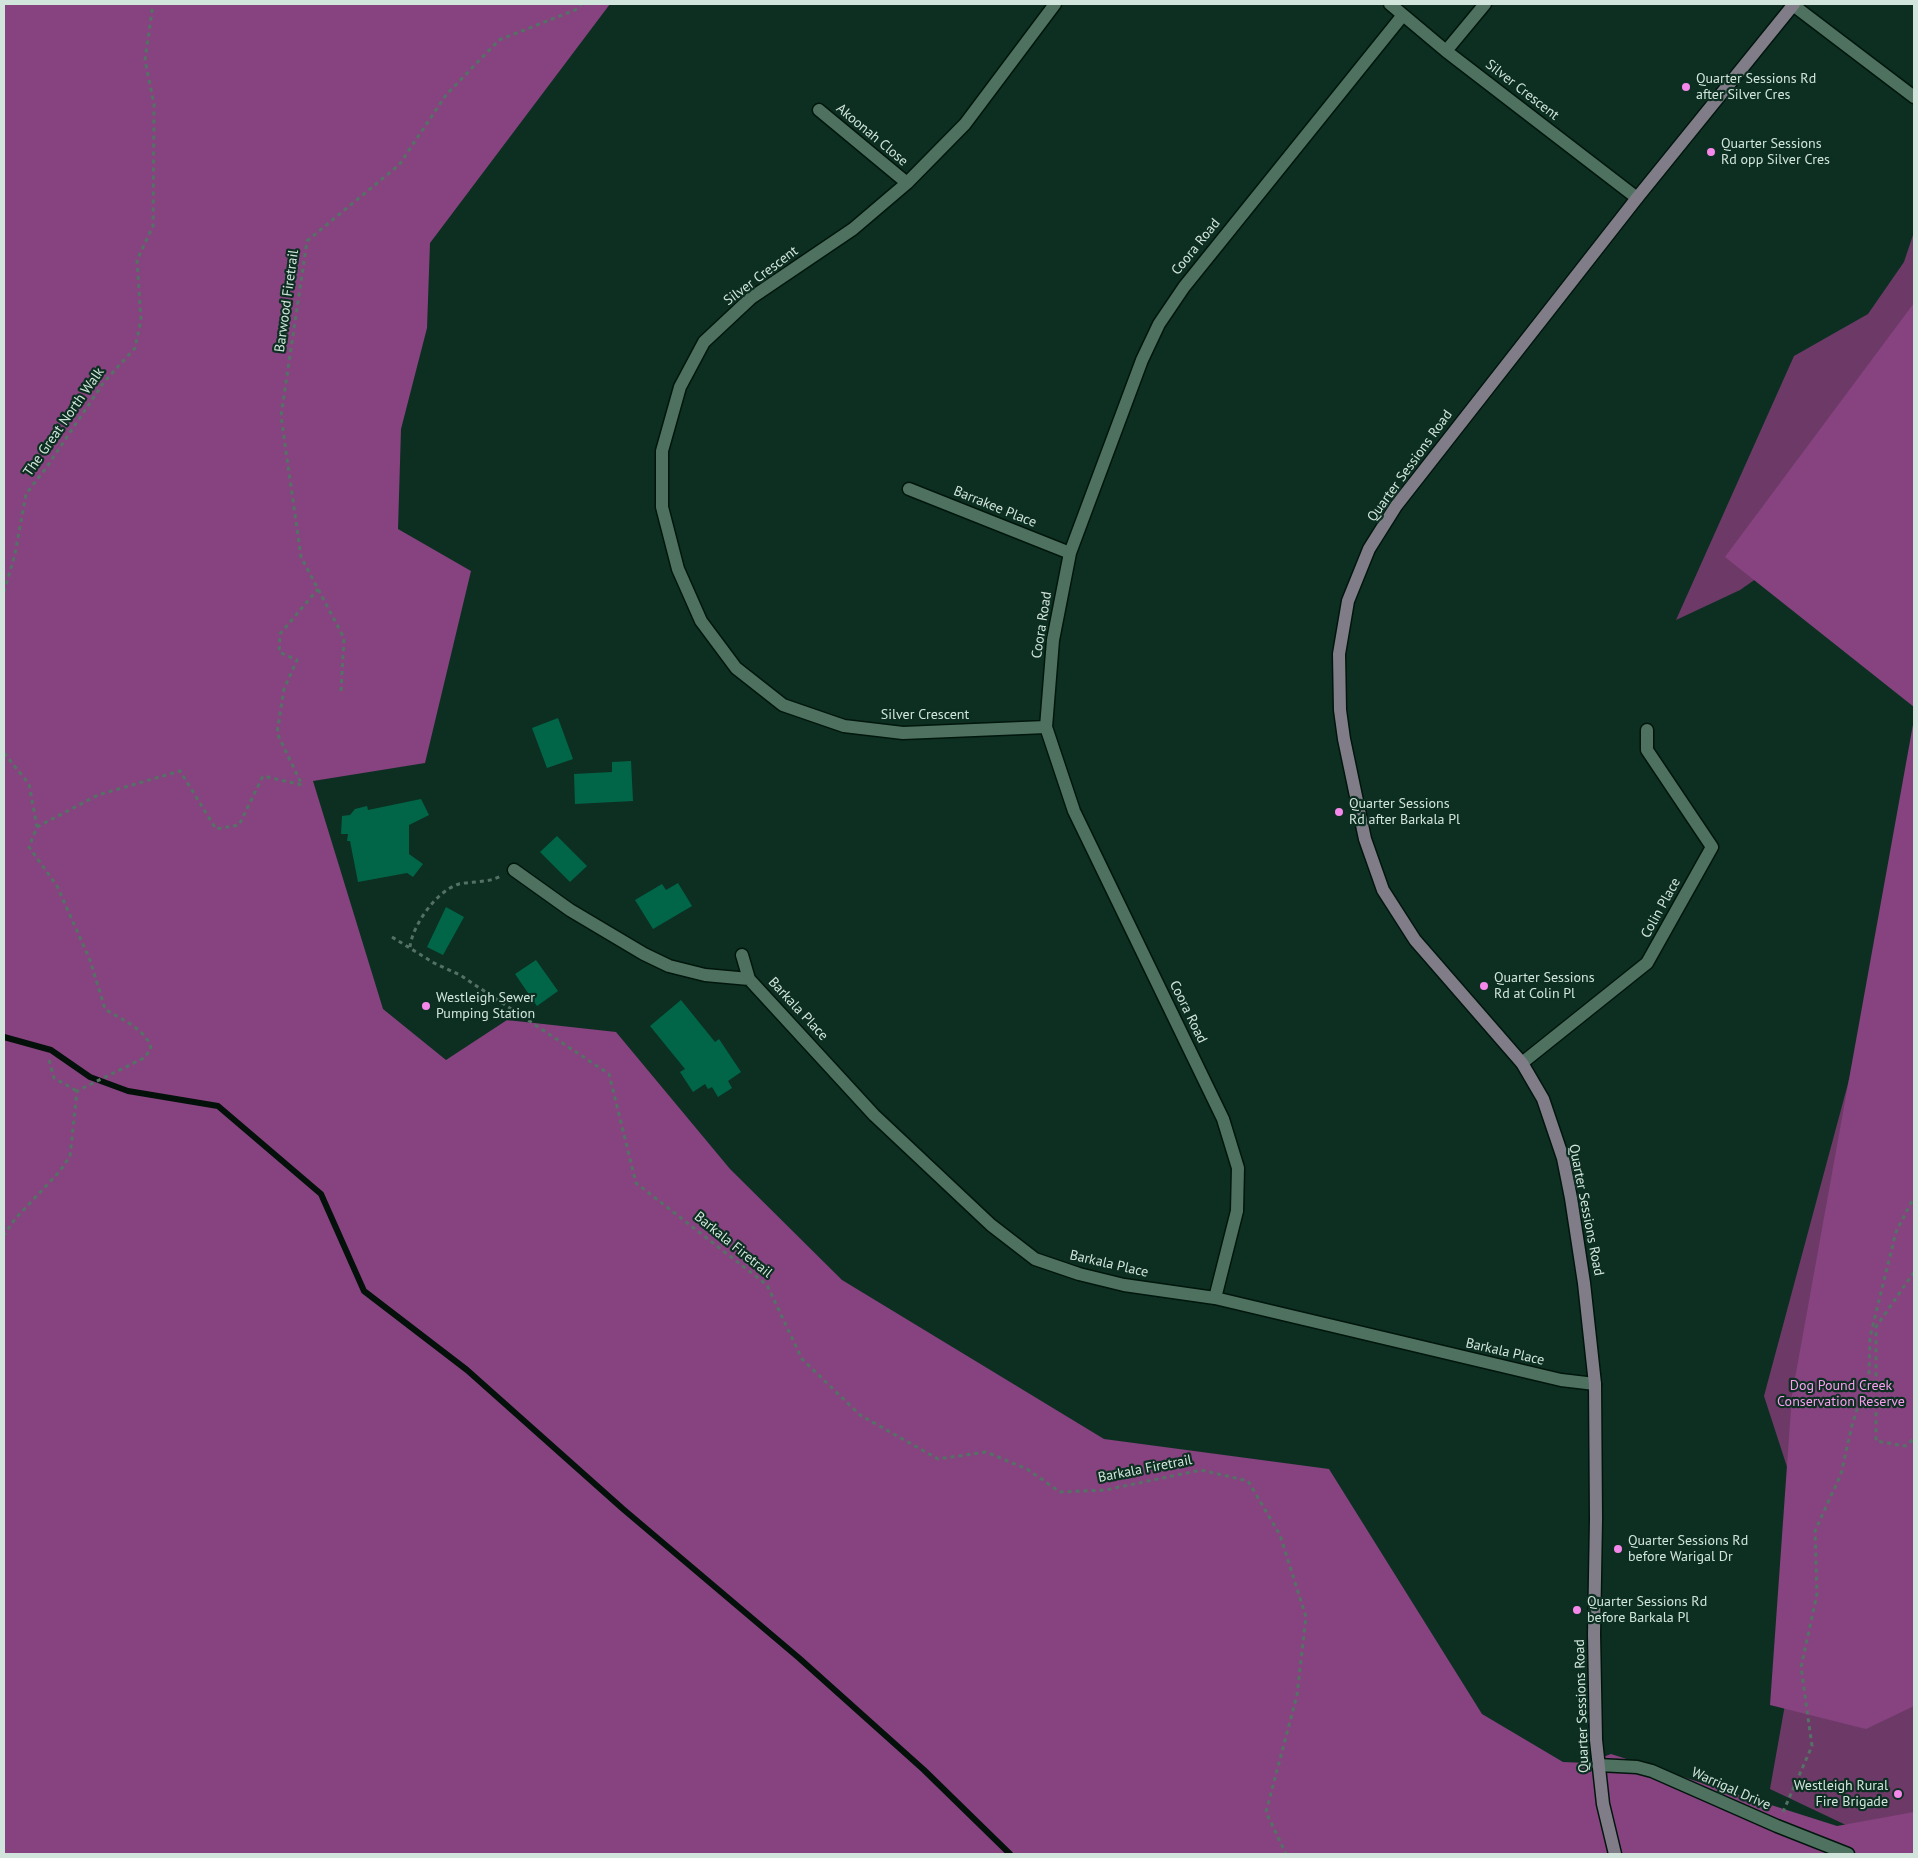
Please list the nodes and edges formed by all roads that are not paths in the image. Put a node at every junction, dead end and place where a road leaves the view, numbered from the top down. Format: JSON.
{"nodes":[{"id":1,"x":1056,"y":4,"type":"edge"},
{"id":2,"x":1390,"y":4,"type":"edge"},
{"id":3,"x":1485,"y":4,"type":"edge"},
{"id":4,"x":1794,"y":5,"type":"edge"},
{"id":5,"x":1403,"y":15,"type":"junction"},
{"id":6,"x":1446,"y":51,"type":"junction"},
{"id":7,"x":1914,"y":97,"type":"edge"},
{"id":8,"x":819,"y":110,"type":"dead end"},
{"id":9,"x":907,"y":183,"type":"junction"},
{"id":10,"x":1637,"y":198,"type":"junction"},
{"id":11,"x":909,"y":489,"type":"dead end"},
{"id":12,"x":1070,"y":553,"type":"junction"},
{"id":13,"x":1046,"y":727,"type":"junction"},
{"id":14,"x":1647,"y":730,"type":"dead end"},
{"id":15,"x":514,"y":870,"type":"road end"},
{"id":16,"x":742,"y":955,"type":"dead end"},
{"id":17,"x":749,"y":979,"type":"junction"},
{"id":18,"x":1522,"y":1063,"type":"junction"},
{"id":19,"x":1215,"y":1298,"type":"junction"},
{"id":20,"x":1595,"y":1384,"type":"junction"},
{"id":21,"x":1598,"y":1765,"type":"junction"},
{"id":22,"x":1615,"y":1854,"type":"edge"},
{"id":23,"x":1848,"y":1854,"type":"edge"}],
"edges":[{"from":1,"to":9,"type":"street","name":"Silver Crescent"},
{"from":2,"to":5,"type":"street","name":"Silver Crescent"},
{"from":3,"to":6,"type":"street"},
{"from":4,"to":7,"type":"street"},
{"from":4,"to":10,"type":"main road","name":"Quarter Sessions Road"},
{"from":5,"to":6,"type":"street","name":"Silver Crescent"},
{"from":5,"to":12,"type":"street","name":"Coora Road"},
{"from":6,"to":10,"type":"street","name":"Silver Crescent"},
{"from":8,"to":9,"type":"street","name":"Akoonah Close"},
{"from":9,"to":13,"type":"street","name":"Silver Crescent"},
{"from":10,"to":18,"type":"main road","name":"Quarter Sessions Road"},
{"from":11,"to":12,"type":"street","name":"Barrakee Place"},
{"from":12,"to":13,"type":"street","name":"Coora Road"},
{"from":13,"to":19,"type":"street","name":"Coora Road"},
{"from":14,"to":18,"type":"street","name":"Colin Place"},
{"from":15,"to":17,"type":"street"},
{"from":16,"to":17,"type":"street","name":"Barkala Place"},
{"from":17,"to":19,"type":"street","name":"Barkala Place"},
{"from":18,"to":20,"type":"main road","name":"Quarter Sessions Road"},
{"from":19,"to":20,"type":"street","name":"Barkala Place"},
{"from":20,"to":21,"type":"main road","name":"Quarter Sessions Road"},
{"from":21,"to":22,"type":"main road","name":"Quarter Sessions Road"},
{"from":21,"to":23,"type":"street","name":"Warrigal Drive"}]}
